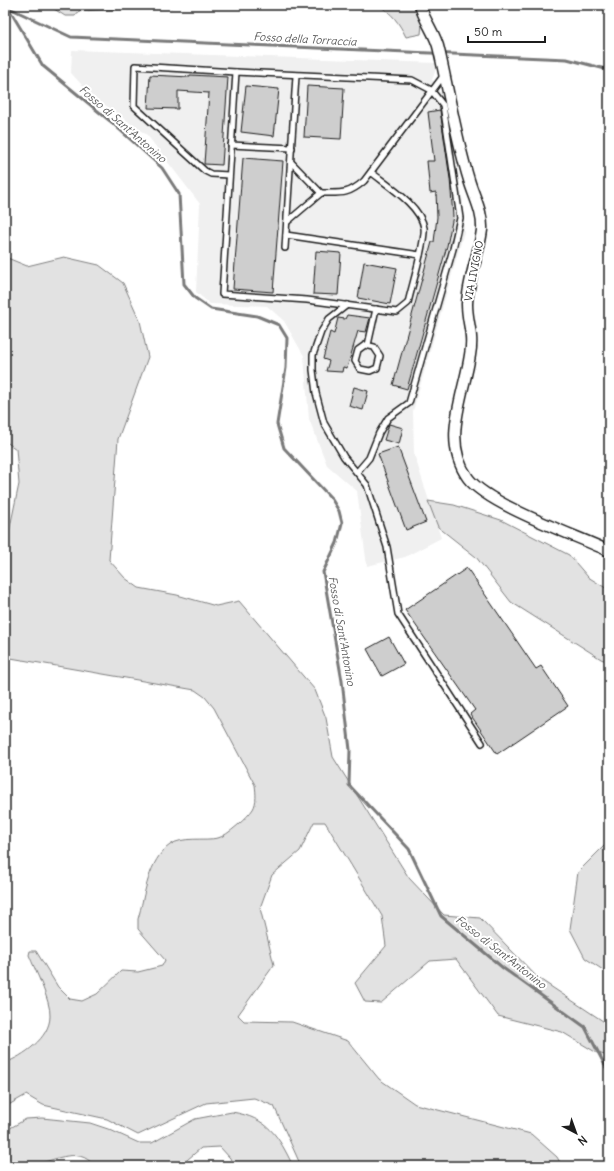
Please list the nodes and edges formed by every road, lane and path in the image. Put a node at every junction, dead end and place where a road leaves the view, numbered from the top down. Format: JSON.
{"nodes":[{"id":1,"x":420,"y":5,"type":"edge"},
{"id":2,"x":236,"y":72,"type":"junction"},
{"id":3,"x":444,"y":75,"type":"junction"},
{"id":4,"x":296,"y":76,"type":"junction"},
{"id":5,"x":431,"y":90,"type":"junction"},
{"id":6,"x":231,"y":145,"type":"junction"},
{"id":7,"x":292,"y":148,"type":"junction"},
{"id":8,"x":291,"y":162,"type":"junction"},
{"id":9,"x":370,"y":172,"type":"junction"},
{"id":10,"x":229,"y":175,"type":"junction"},
{"id":11,"x":321,"y":193,"type":"junction"},
{"id":12,"x":287,"y":222,"type":"junction"},
{"id":13,"x":286,"y":235,"type":"junction"},
{"id":14,"x":285,"y":248,"type":"dead end"},
{"id":15,"x":420,"y":255,"type":"junction"},
{"id":16,"x":347,"y":305,"type":"junction"},
{"id":17,"x":376,"y":309,"type":"junction"},
{"id":18,"x":368,"y":345,"type":"junction"},
{"id":19,"x":357,"y":472,"type":"junction"},
{"id":20,"x":609,"y":551,"type":"edge"},
{"id":21,"x":482,"y":743,"type":"dead end"}],
"edges":[{"from":1,"to":3,"type":"street","name":"VIA LIVIGNO"},
{"from":2,"to":4,"type":"lane"},
{"from":2,"to":6,"type":"lane"},
{"from":2,"to":10,"type":"lane"},
{"from":3,"to":5,"type":"lane"},
{"from":3,"to":20,"type":"street","name":"VIA LIVIGNO"},
{"from":4,"to":5,"type":"lane"},
{"from":4,"to":7,"type":"lane"},
{"from":5,"to":9,"type":"lane"},
{"from":5,"to":19,"type":"lane"},
{"from":6,"to":7,"type":"lane"},
{"from":6,"to":10,"type":"lane"},
{"from":7,"to":8,"type":"lane"},
{"from":8,"to":11,"type":"lane"},
{"from":8,"to":12,"type":"lane"},
{"from":9,"to":11,"type":"lane"},
{"from":9,"to":15,"type":"lane"},
{"from":10,"to":16,"type":"lane"},
{"from":11,"to":12,"type":"lane"},
{"from":12,"to":13,"type":"lane"},
{"from":13,"to":14,"type":"lane"},
{"from":13,"to":15,"type":"lane"},
{"from":15,"to":17,"type":"lane"},
{"from":16,"to":17,"type":"lane"},
{"from":16,"to":19,"type":"lane"},
{"from":17,"to":18,"type":"lane"},
{"from":18,"to":18,"type":"lane"},
{"from":19,"to":21,"type":"lane"}]}
